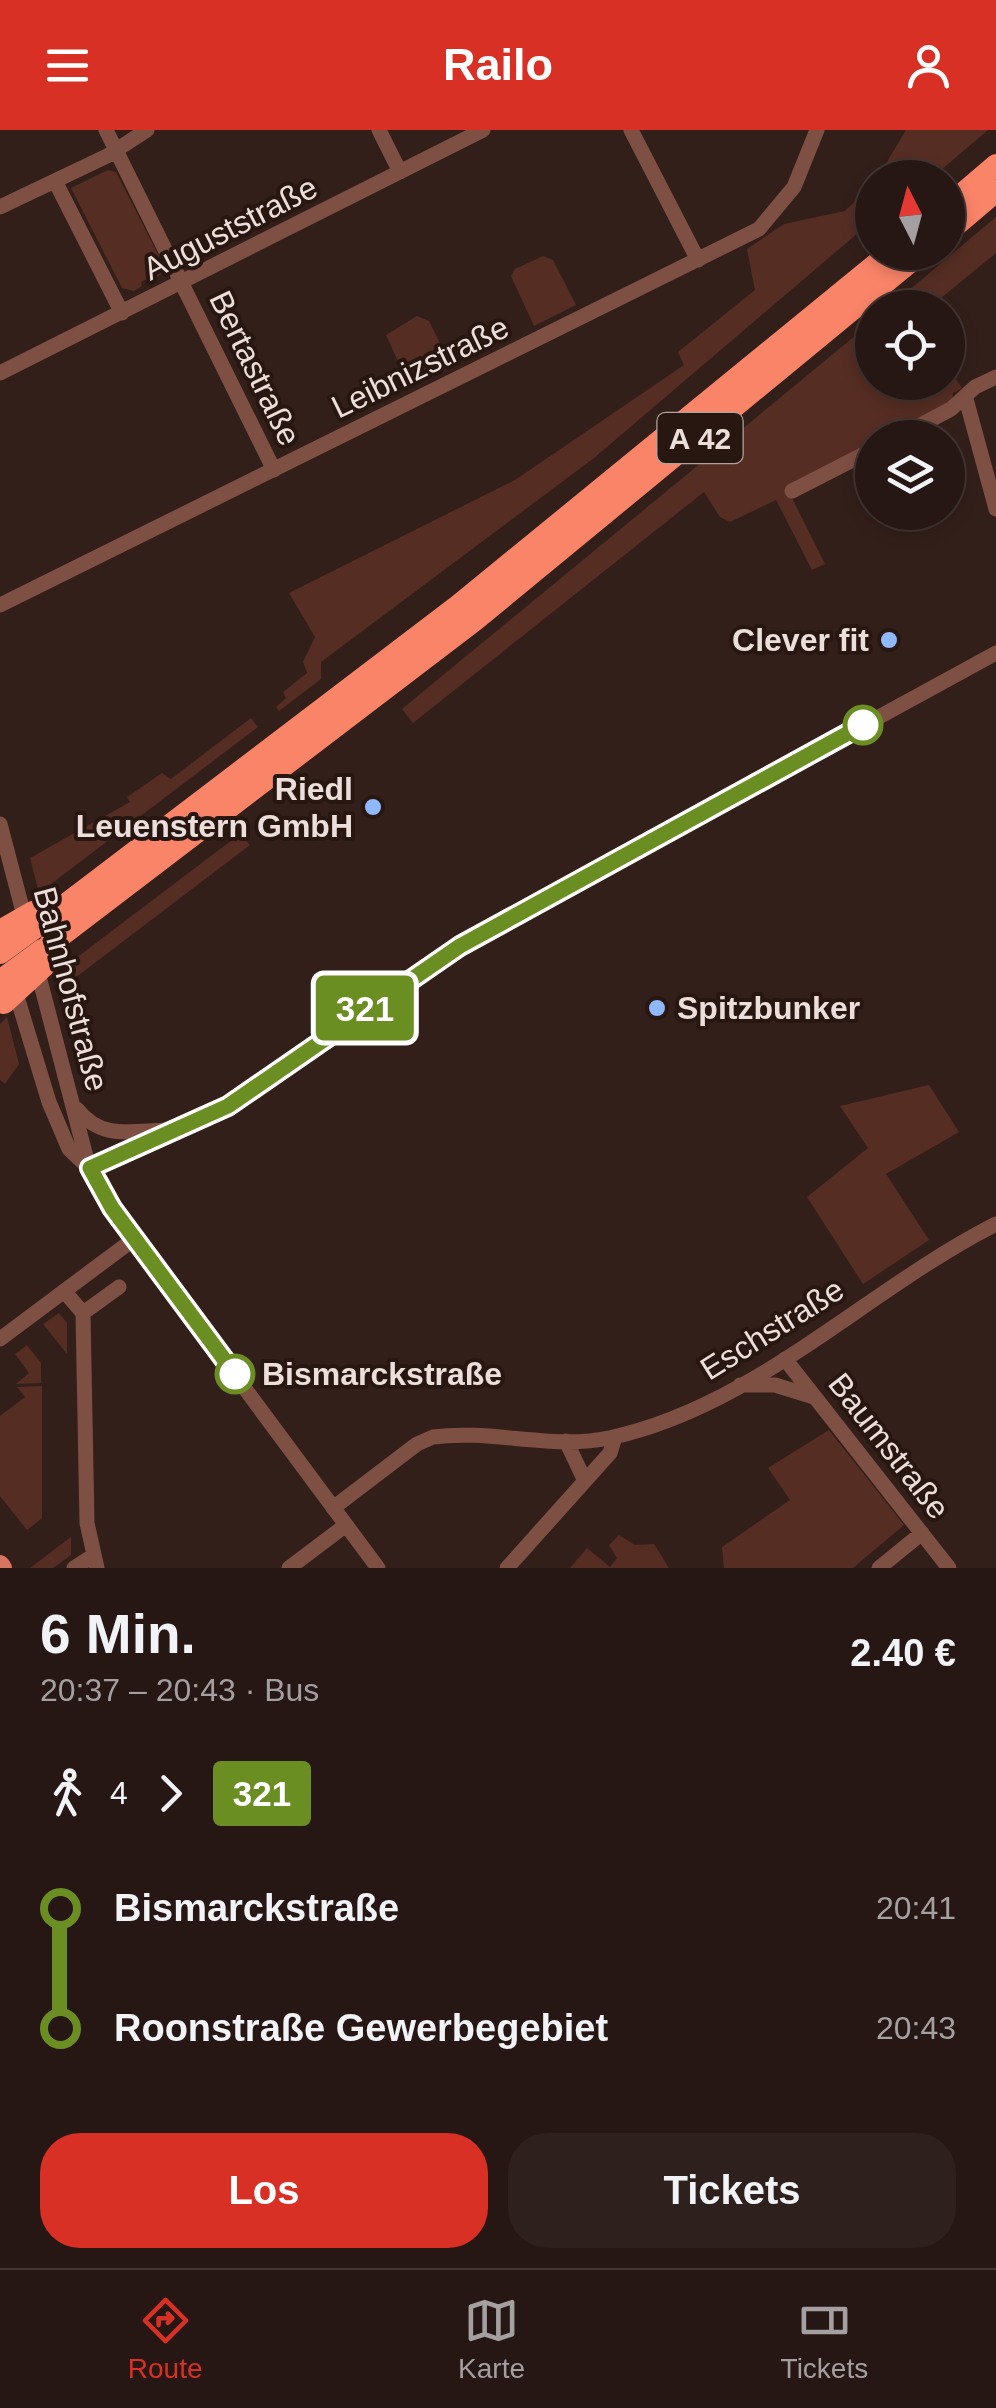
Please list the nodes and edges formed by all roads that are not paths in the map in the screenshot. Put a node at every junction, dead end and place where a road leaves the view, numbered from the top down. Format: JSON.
{"nodes":[{"id":1,"x":106,"y":130,"type":"edge"},
{"id":2,"x":147,"y":130,"type":"edge"},
{"id":3,"x":379,"y":130,"type":"edge"},
{"id":4,"x":483,"y":130,"type":"edge"},
{"id":5,"x":632,"y":130,"type":"edge"},
{"id":6,"x":817,"y":130,"type":"edge"},
{"id":7,"x":116,"y":150,"type":"junction"},
{"id":8,"x":996,"y":166,"type":"edge"},
{"id":9,"x":400,"y":172,"type":"junction"},
{"id":10,"x":55,"y":180,"type":"junction"},
{"id":11,"x":996,"y":191,"type":"edge"},
{"id":12,"x":965,"y":192,"type":"edge"},
{"id":13,"x":0,"y":208,"type":"edge"},
{"id":14,"x":965,"y":217,"type":"edge"},
{"id":15,"x":698,"y":260,"type":"junction"},
{"id":16,"x":869,"y":270,"type":"edge"},
{"id":17,"x":900,"y":270,"type":"edge"},
{"id":18,"x":184,"y":283,"type":"junction"},
{"id":19,"x":122,"y":313,"type":"junction"},
{"id":20,"x":0,"y":373,"type":"edge"},
{"id":21,"x":996,"y":377,"type":"edge"},
{"id":22,"x":966,"y":400,"type":"junction"},
{"id":23,"x":929,"y":420,"type":"edge"},
{"id":24,"x":855,"y":459,"type":"edge"},
{"id":25,"x":274,"y":470,"type":"junction"},
{"id":26,"x":792,"y":491,"type":"dead end"},
{"id":27,"x":996,"y":509,"type":"edge"},
{"id":28,"x":0,"y":606,"type":"edge"},
{"id":29,"x":996,"y":653,"type":"edge"},
{"id":30,"x":0,"y":824,"type":"edge"},
{"id":31,"x":2,"y":842,"type":"edge"},
{"id":32,"x":42,"y":914,"type":"junction"},
{"id":33,"x":0,"y":933,"type":"edge"},
{"id":34,"x":0,"y":953,"type":"edge"},
{"id":35,"x":1,"y":997,"type":"edge"},
{"id":36,"x":37,"y":1064,"type":"junction"},
{"id":37,"x":61,"y":1064,"type":"junction"},
{"id":38,"x":69,"y":1098,"type":"junction"},
{"id":39,"x":176,"y":1130,"type":"junction"},
{"id":40,"x":90,"y":1168,"type":"junction"},
{"id":41,"x":996,"y":1224,"type":"edge"},
{"id":42,"x":134,"y":1239,"type":"junction"},
{"id":43,"x":119,"y":1288,"type":"dead end"},
{"id":44,"x":64,"y":1291,"type":"junction"},
{"id":45,"x":83,"y":1314,"type":"junction"},
{"id":46,"x":0,"y":1339,"type":"edge"},
{"id":47,"x":785,"y":1359,"type":"junction"},
{"id":48,"x":740,"y":1385,"type":"junction"},
{"id":49,"x":817,"y":1398,"type":"junction"},
{"id":50,"x":615,"y":1436,"type":"junction"},
{"id":51,"x":566,"y":1442,"type":"junction"},
{"id":52,"x":585,"y":1481,"type":"junction"},
{"id":53,"x":333,"y":1508,"type":"junction"},
{"id":54,"x":346,"y":1525,"type":"junction"},
{"id":55,"x":922,"y":1533,"type":"junction"},
{"id":56,"x":94,"y":1563,"type":"edge"},
{"id":57,"x":74,"y":1568,"type":"edge"},
{"id":58,"x":289,"y":1568,"type":"edge"},
{"id":59,"x":378,"y":1568,"type":"edge"},
{"id":60,"x":507,"y":1568,"type":"edge"},
{"id":61,"x":878,"y":1568,"type":"edge"},
{"id":62,"x":949,"y":1568,"type":"edge"}],
"edges":[{"from":1,"to":7,"type":"street","name":"Bertastraße"},
{"from":2,"to":7,"type":"street"},
{"from":3,"to":9,"type":"street"},
{"from":4,"to":9,"type":"street","name":"Auguststraße"},
{"from":5,"to":15,"type":"street"},
{"from":6,"to":15,"type":"street","name":"Leibnizstraße"},
{"from":7,"to":10,"type":"street"},
{"from":7,"to":18,"type":"street","name":"Bertastraße"},
{"from":8,"to":12,"type":"highway"},
{"from":9,"to":18,"type":"street","name":"Auguststraße"},
{"from":10,"to":13,"type":"street"},
{"from":10,"to":19,"type":"street"},
{"from":11,"to":14,"type":"highway"},
{"from":15,"to":25,"type":"street","name":"Leibnizstraße"},
{"from":16,"to":32,"type":"highway","number":"A 42"},
{"from":17,"to":35,"type":"highway","number":"A 42","bridge":true},
{"from":18,"to":19,"type":"street","name":"Auguststraße"},
{"from":18,"to":25,"type":"street","name":"Bertastraße"},
{"from":19,"to":20,"type":"street","name":"Auguststraße"},
{"from":21,"to":22,"type":"street"},
{"from":22,"to":23,"type":"street"},
{"from":22,"to":27,"type":"street"},
{"from":24,"to":26,"type":"street"},
{"from":25,"to":28,"type":"street","name":"Leibnizstraße"},
{"from":29,"to":39,"type":"street"},
{"from":30,"to":31,"type":"street","name":"Bahnhofstraße"},
{"from":31,"to":37,"type":"street","name":"Bahnhofstraße"},
{"from":32,"to":33,"type":"highway","bridge":true},
{"from":32,"to":34,"type":"highway","number":"A 42","bridge":true},
{"from":33,"to":36,"type":"street","name":"Bahnhofstraße"},
{"from":36,"to":37,"type":"street"},
{"from":36,"to":40,"type":"street","name":"Bahnhofstraße"},
{"from":37,"to":38,"type":"street","name":"Bahnhofstraße"},
{"from":38,"to":39,"type":"street"},
{"from":38,"to":40,"type":"street","name":"Bahnhofstraße"},
{"from":39,"to":40,"type":"street"},
{"from":40,"to":42,"type":"street","name":"Bahnhofstraße"},
{"from":41,"to":47,"type":"street","name":"Eschstraße"},
{"from":42,"to":44,"type":"street"},
{"from":42,"to":53,"type":"street","name":"Bahnhofstraße"},
{"from":43,"to":45,"type":"street"},
{"from":44,"to":45,"type":"street"},
{"from":44,"to":46,"type":"street"},
{"from":45,"to":56,"type":"street"},
{"from":47,"to":48,"type":"street","name":"Eschstraße"},
{"from":47,"to":49,"type":"street","name":"Baumstraße"},
{"from":48,"to":49,"type":"street"},
{"from":48,"to":50,"type":"street","name":"Eschstraße"},
{"from":49,"to":55,"type":"street","name":"Baumstraße"},
{"from":50,"to":51,"type":"street","name":"Eschstraße"},
{"from":50,"to":52,"type":"street"},
{"from":51,"to":52,"type":"street"},
{"from":51,"to":53,"type":"street","name":"Eschstraße"},
{"from":52,"to":60,"type":"street"},
{"from":53,"to":54,"type":"street","name":"Bahnhofstraße"},
{"from":54,"to":58,"type":"street"},
{"from":54,"to":59,"type":"street","name":"Bahnhofstraße"},
{"from":55,"to":61,"type":"street"},
{"from":55,"to":62,"type":"street","name":"Baumstraße"},
{"from":56,"to":57,"type":"street"}]}
